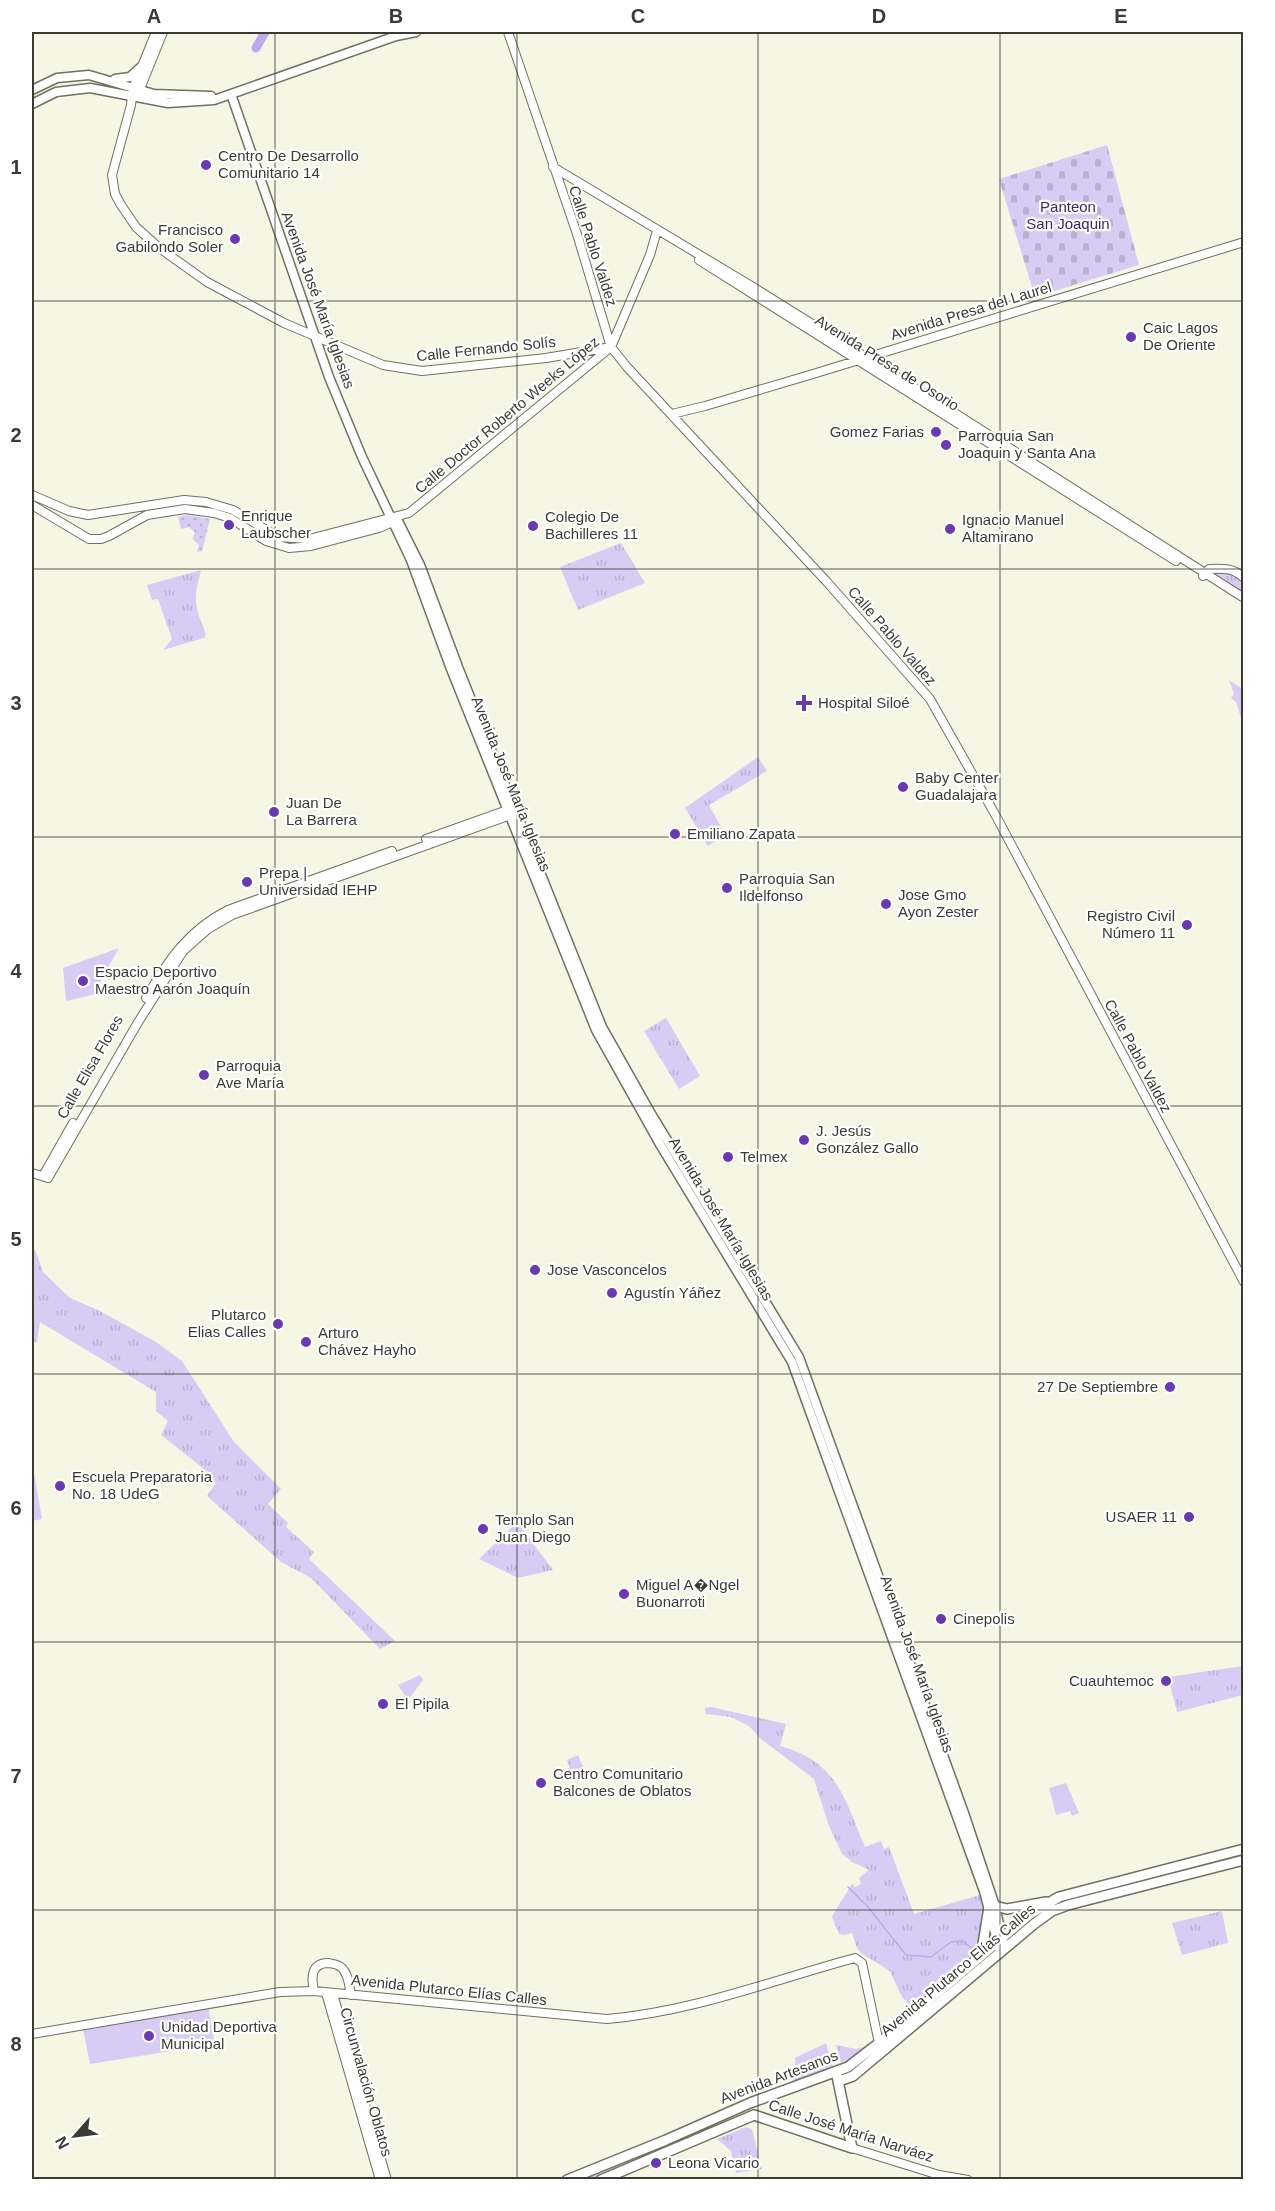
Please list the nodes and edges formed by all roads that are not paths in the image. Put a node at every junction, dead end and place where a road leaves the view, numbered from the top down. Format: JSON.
{"nodes":[{"id":1,"x":156,"y":32,"type":"edge"},
{"id":2,"x":163,"y":32,"type":"edge"},
{"id":3,"x":416,"y":32,"type":"edge"},
{"id":4,"x":508,"y":32,"type":"edge"},
{"id":5,"x":142,"y":66,"type":"junction"},
{"id":6,"x":97,"y":77,"type":"junction"},
{"id":7,"x":32,"y":90,"type":"edge"},
{"id":8,"x":231,"y":94,"type":"junction"},
{"id":9,"x":134,"y":95,"type":"junction"},
{"id":10,"x":32,"y":104,"type":"edge"},
{"id":11,"x":553,"y":166,"type":"junction"},
{"id":12,"x":654,"y":231,"type":"junction"},
{"id":13,"x":1244,"y":242,"type":"edge"},
{"id":14,"x":314,"y":336,"type":"junction"},
{"id":15,"x":611,"y":347,"type":"junction"},
{"id":16,"x":865,"y":358,"type":"junction"},
{"id":17,"x":856,"y":361,"type":"junction"},
{"id":18,"x":672,"y":414,"type":"junction"},
{"id":19,"x":32,"y":495,"type":"edge"},
{"id":20,"x":32,"y":505,"type":"edge"},
{"id":21,"x":393,"y":518,"type":"junction"},
{"id":22,"x":1203,"y":575,"type":"junction"},
{"id":23,"x":1244,"y":578,"type":"edge"},
{"id":24,"x":1244,"y":598,"type":"edge"},
{"id":25,"x":1244,"y":604,"type":"edge"},
{"id":26,"x":512,"y":811,"type":"junction"},
{"id":27,"x":32,"y":1173,"type":"edge"},
{"id":28,"x":1244,"y":1282,"type":"edge"},
{"id":29,"x":1244,"y":1849,"type":"edge"},
{"id":30,"x":1244,"y":1860,"type":"edge"},
{"id":31,"x":1048,"y":1902,"type":"junction"},
{"id":32,"x":992,"y":1906,"type":"junction"},
{"id":33,"x":1001,"y":1945,"type":"junction"},
{"id":34,"x":981,"y":1956,"type":"junction"},
{"id":35,"x":314,"y":1991,"type":"junction"},
{"id":36,"x":330,"y":1993,"type":"junction"},
{"id":37,"x":351,"y":1995,"type":"junction"},
{"id":38,"x":32,"y":2034,"type":"edge"},
{"id":39,"x":879,"y":2043,"type":"junction"},
{"id":40,"x":837,"y":2077,"type":"junction"},
{"id":41,"x":754,"y":2115,"type":"joint"},
{"id":42,"x":666,"y":2140,"type":"junction"},
{"id":43,"x":852,"y":2148,"type":"junction"},
{"id":44,"x":631,"y":2167,"type":"junction"},
{"id":45,"x":942,"y":2177,"type":"edge"},
{"id":46,"x":380,"y":2180,"type":"edge"},
{"id":47,"x":387,"y":2180,"type":"edge"},
{"id":48,"x":567,"y":2180,"type":"edge"},
{"id":49,"x":601,"y":2180,"type":"edge"},
{"id":50,"x":968,"y":2180,"type":"edge"}],
"edges":[{"from":1,"to":5,"type":"street"},
{"from":2,"to":9,"type":"street"},
{"from":3,"to":8,"type":"main road"},
{"from":4,"to":11,"type":"street","name":"Calle Pablo Valdez"},
{"from":5,"to":6,"type":"main road"},
{"from":5,"to":9,"type":"street"},
{"from":6,"to":7,"type":"main road"},
{"from":6,"to":9,"type":"main road"},
{"from":8,"to":9,"type":"main road"},
{"from":8,"to":14,"type":"main road","name":"Avenida José María Iglesias"},
{"from":9,"to":10,"type":"main road"},
{"from":9,"to":14,"type":"street","name":"Calle Fernando Solís"},
{"from":11,"to":12,"type":"street","name":"Avenida Presa de Osorio"},
{"from":11,"to":15,"type":"street","name":"Calle Pablo Valdez"},
{"from":12,"to":15,"type":"street","name":"Calle Doctor Roberto Weeks López"},
{"from":12,"to":16,"type":"street","name":"Avenida Presa de Osorio"},
{"from":12,"to":17,"type":"street","name":"Avenida Presa de Osorio"},
{"from":13,"to":16,"type":"street","name":"Avenida Presa del Laurel"},
{"from":14,"to":15,"type":"street","name":"Calle Fernando Solís"},
{"from":14,"to":21,"type":"main road","name":"Avenida José María Iglesias"},
{"from":15,"to":18,"type":"street","name":"Calle Pablo Valdez"},
{"from":15,"to":21,"type":"street","name":"Calle Doctor Roberto Weeks López"},
{"from":16,"to":17,"type":"street","name":"Avenida Presa del Laurel"},
{"from":16,"to":22,"type":"street","name":"Avenida Presa de Osorio"},
{"from":17,"to":18,"type":"street","name":"Avenida Presa del Laurel"},
{"from":17,"to":22,"type":"street","name":"Avenida Presa de Osorio"},
{"from":18,"to":28,"type":"street","name":"Calle Pablo Valdez"},
{"from":19,"to":21,"type":"street"},
{"from":20,"to":21,"type":"street"},
{"from":21,"to":26,"type":"main road","name":"Avenida José María Iglesias"},
{"from":22,"to":23,"type":"street"},
{"from":22,"to":24,"type":"street","name":"Avenida Presa de Osorio"},
{"from":22,"to":25,"type":"street","name":"Avenida Presa de Osorio"},
{"from":26,"to":27,"type":"street","name":"Calle Elisa Flores"},
{"from":26,"to":32,"type":"main road","name":"Avenida José María Iglesias"},
{"from":29,"to":31,"type":"main road","name":"Avenida Plutarco Elías Calles"},
{"from":30,"to":33,"type":"main road","name":"Avenida Plutarco Elías Calles"},
{"from":31,"to":32,"type":"main road"},
{"from":31,"to":33,"type":"main road","name":"Avenida Plutarco Elías Calles"},
{"from":32,"to":33,"type":"main road","name":"Avenida José María Iglesias"},
{"from":32,"to":34,"type":"main road"},
{"from":33,"to":34,"type":"main road","name":"Avenida Artesanos"},
{"from":33,"to":40,"type":"main road","name":"Avenida Plutarco Elías Calles"},
{"from":34,"to":39,"type":"main road","name":"Avenida Artesanos"},
{"from":35,"to":36,"type":"street","name":"Avenida Plutarco Elías Calles"},
{"from":35,"to":37,"type":"street"},
{"from":35,"to":38,"type":"street","name":"Avenida Plutarco Elías Calles"},
{"from":36,"to":37,"type":"street","name":"Avenida Plutarco Elías Calles"},
{"from":36,"to":46,"type":"street","name":"Circunvalación Oblatos"},
{"from":36,"to":47,"type":"street","name":"Circunvalación Oblatos"},
{"from":37,"to":39,"type":"street","name":"Avenida Plutarco Elías Calles"},
{"from":39,"to":40,"type":"main road","name":"Avenida Artesanos"},
{"from":40,"to":42,"type":"main road","name":"Avenida Artesanos"},
{"from":40,"to":43,"type":"main road"},
{"from":41,"to":43,"type":"main road","name":"Calle José María Narváez"},
{"from":41,"to":44,"type":"main road","name":"Avenida Artesanos"},
{"from":42,"to":44,"type":"main road"},
{"from":42,"to":48,"type":"main road","name":"Avenida Artesanos"},
{"from":43,"to":45,"type":"street","name":"Calle José María Narváez"},
{"from":44,"to":49,"type":"main road","name":"Avenida Artesanos"},
{"from":45,"to":50,"type":"street","name":"Calle José María Narváez"}]}
